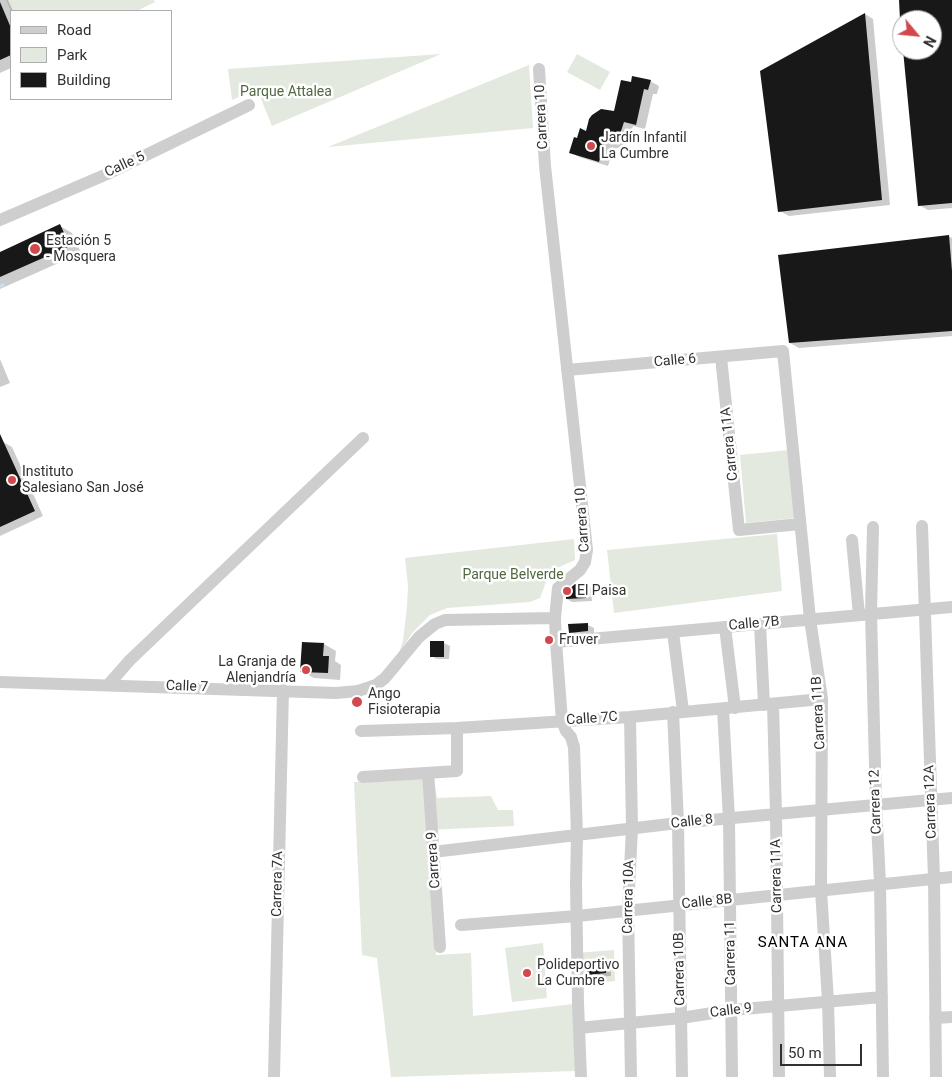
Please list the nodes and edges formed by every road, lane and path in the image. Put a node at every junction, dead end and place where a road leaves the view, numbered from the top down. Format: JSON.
{"nodes":[{"id":1,"x":539,"y":69,"type":"dead end"},
{"id":2,"x":249,"y":105,"type":"dead end"},
{"id":3,"x":0,"y":220,"type":"edge"},
{"id":4,"x":783,"y":352,"type":"joint"},
{"id":5,"x":721,"y":357,"type":"junction"},
{"id":6,"x":567,"y":370,"type":"junction"},
{"id":7,"x":363,"y":438,"type":"dead end"},
{"id":8,"x":800,"y":524,"type":"junction"},
{"id":9,"x":922,"y":526,"type":"dead end"},
{"id":10,"x":873,"y":527,"type":"dead end"},
{"id":11,"x":852,"y":540,"type":"dead end"},
{"id":12,"x":952,"y":606,"type":"edge"},
{"id":13,"x":925,"y":609,"type":"junction"},
{"id":14,"x":865,"y":614,"type":"junction"},
{"id":15,"x":555,"y":618,"type":"junction"},
{"id":16,"x":810,"y":619,"type":"junction"},
{"id":17,"x":760,"y":624,"type":"junction"},
{"id":18,"x":725,"y":627,"type":"junction"},
{"id":19,"x":673,"y":632,"type":"junction"},
{"id":20,"x":556,"y":642,"type":"junction"},
{"id":21,"x":0,"y":682,"type":"edge"},
{"id":22,"x":108,"y":685,"type":"junction"},
{"id":23,"x":283,"y":690,"type":"junction"},
{"id":24,"x":822,"y":699,"type":"junction"},
{"id":25,"x":768,"y":705,"type":"junction"},
{"id":26,"x":729,"y":708,"type":"junction"},
{"id":27,"x":678,"y":711,"type":"junction"},
{"id":28,"x":630,"y":717,"type":"junction"},
{"id":29,"x":562,"y":721,"type":"junction"},
{"id":30,"x":458,"y":728,"type":"junction"},
{"id":31,"x":361,"y":731,"type":"dead end"},
{"id":32,"x":428,"y":773,"type":"junction"},
{"id":33,"x":363,"y":777,"type":"dead end"},
{"id":34,"x":952,"y":798,"type":"edge"},
{"id":35,"x":931,"y":800,"type":"junction"},
{"id":36,"x":876,"y":804,"type":"junction"},
{"id":37,"x":821,"y":810,"type":"junction"},
{"id":38,"x":776,"y":814,"type":"junction"},
{"id":39,"x":730,"y":819,"type":"junction"},
{"id":40,"x":678,"y":823,"type":"junction"},
{"id":41,"x":632,"y":828,"type":"junction"},
{"id":42,"x":577,"y":835,"type":"junction"},
{"id":43,"x":433,"y":852,"type":"junction"},
{"id":44,"x":952,"y":877,"type":"edge"},
{"id":45,"x":934,"y":878,"type":"junction"},
{"id":46,"x":880,"y":883,"type":"junction"},
{"id":47,"x":822,"y":890,"type":"junction"},
{"id":48,"x":777,"y":895,"type":"junction"},
{"id":49,"x":730,"y":900,"type":"junction"},
{"id":50,"x":679,"y":905,"type":"junction"},
{"id":51,"x":628,"y":910,"type":"junction"},
{"id":52,"x":577,"y":916,"type":"junction"},
{"id":53,"x":461,"y":925,"type":"dead end"},
{"id":54,"x":440,"y":947,"type":"dead end"},
{"id":55,"x":882,"y":997,"type":"junction"},
{"id":56,"x":828,"y":1001,"type":"junction"},
{"id":57,"x":779,"y":1006,"type":"junction"},
{"id":58,"x":732,"y":1010,"type":"junction"},
{"id":59,"x":952,"y":1017,"type":"edge"},
{"id":60,"x":681,"y":1018,"type":"junction"},
{"id":61,"x":935,"y":1018,"type":"junction"},
{"id":62,"x":630,"y":1023,"type":"junction"},
{"id":63,"x":580,"y":1028,"type":"junction"},
{"id":64,"x":274,"y":1077,"type":"edge"},
{"id":65,"x":581,"y":1077,"type":"edge"},
{"id":66,"x":631,"y":1077,"type":"edge"},
{"id":67,"x":682,"y":1077,"type":"edge"},
{"id":68,"x":732,"y":1077,"type":"edge"},
{"id":69,"x":780,"y":1077,"type":"edge"},
{"id":70,"x":830,"y":1077,"type":"edge"},
{"id":71,"x":883,"y":1077,"type":"edge"},
{"id":72,"x":936,"y":1077,"type":"edge"}],
"edges":[{"from":1,"to":6,"type":"street","name":"Carrera 10"},
{"from":2,"to":3,"type":"street","name":"Calle 5"},
{"from":4,"to":5,"type":"street","name":"Calle 6"},
{"from":4,"to":8,"type":"street","name":"Carrera 11B"},
{"from":5,"to":6,"type":"street","name":"Calle 6"},
{"from":5,"to":8,"type":"street","name":"Carrera 11A"},
{"from":6,"to":15,"type":"street","name":"Carrera 10"},
{"from":7,"to":22,"type":"street"},
{"from":8,"to":16,"type":"street","name":"Carrera 11B"},
{"from":9,"to":13,"type":"street","name":"Carrera 12A"},
{"from":10,"to":14,"type":"street","name":"Carrera 12"},
{"from":11,"to":14,"type":"street","name":"Carrera 12"},
{"from":12,"to":13,"type":"street","name":"Calle 7B"},
{"from":13,"to":14,"type":"street","name":"Calle 7B"},
{"from":13,"to":35,"type":"street","name":"Carrera 12A"},
{"from":14,"to":16,"type":"street","name":"Calle 7B"},
{"from":14,"to":36,"type":"street","name":"Carrera 12"},
{"from":15,"to":20,"type":"street","name":"Carrera 10"},
{"from":15,"to":23,"type":"street","name":"Calle 7"},
{"from":16,"to":17,"type":"street","name":"Calle 7B"},
{"from":16,"to":24,"type":"street","name":"Carrera 11B"},
{"from":17,"to":18,"type":"street","name":"Calle 7B"},
{"from":17,"to":25,"type":"street","name":"Carrera 11A"},
{"from":18,"to":19,"type":"street","name":"Calle 7B"},
{"from":18,"to":26,"type":"street","name":"Carrera 11"},
{"from":19,"to":20,"type":"street","name":"Calle 7B"},
{"from":19,"to":27,"type":"street","name":"Carrera 10B"},
{"from":20,"to":29,"type":"street","name":"Carrera 10"},
{"from":21,"to":22,"type":"street","name":"Calle 7"},
{"from":22,"to":23,"type":"street","name":"Calle 7"},
{"from":23,"to":64,"type":"street","name":"Carrera 7A"},
{"from":24,"to":25,"type":"street","name":"Calle 7C"},
{"from":24,"to":37,"type":"street","name":"Carrera 11B"},
{"from":25,"to":26,"type":"street","name":"Calle 7C"},
{"from":25,"to":38,"type":"street","name":"Carrera 11A"},
{"from":26,"to":27,"type":"street","name":"Calle 7C"},
{"from":26,"to":39,"type":"street","name":"Carrera 11"},
{"from":27,"to":28,"type":"street","name":"Calle 7C"},
{"from":27,"to":40,"type":"street","name":"Carrera 10B"},
{"from":28,"to":29,"type":"street","name":"Calle 7C"},
{"from":28,"to":41,"type":"street","name":"Carrera 10A"},
{"from":29,"to":30,"type":"street","name":"Calle 7C"},
{"from":29,"to":42,"type":"street","name":"Carrera 10"},
{"from":30,"to":31,"type":"street","name":"Calle 7C"},
{"from":30,"to":32,"type":"street"},
{"from":32,"to":33,"type":"street"},
{"from":32,"to":43,"type":"street","name":"Carrera 9"},
{"from":34,"to":35,"type":"street","name":"Calle 8"},
{"from":35,"to":36,"type":"street","name":"Calle 8"},
{"from":35,"to":45,"type":"street","name":"Carrera 12A"},
{"from":36,"to":37,"type":"street","name":"Calle 8"},
{"from":36,"to":46,"type":"street","name":"Carrera 12"},
{"from":37,"to":38,"type":"street","name":"Calle 8"},
{"from":37,"to":47,"type":"street","name":"Carrera 11B"},
{"from":38,"to":39,"type":"street","name":"Calle 8"},
{"from":38,"to":48,"type":"street","name":"Carrera 11A"},
{"from":39,"to":40,"type":"street","name":"Calle 8"},
{"from":39,"to":49,"type":"street","name":"Carrera 11"},
{"from":40,"to":41,"type":"street","name":"Calle 8"},
{"from":40,"to":50,"type":"street","name":"Carrera 10B"},
{"from":41,"to":42,"type":"street","name":"Calle 8"},
{"from":41,"to":51,"type":"street","name":"Carrera 10A"},
{"from":42,"to":43,"type":"street","name":"Calle 8"},
{"from":42,"to":52,"type":"street","name":"Carrera 10"},
{"from":43,"to":54,"type":"street","name":"Carrera 9"},
{"from":44,"to":45,"type":"street","name":"Calle 8B"},
{"from":45,"to":46,"type":"street","name":"Calle 8B"},
{"from":45,"to":61,"type":"street","name":"Carrera 12A"},
{"from":46,"to":47,"type":"street","name":"Calle 8B"},
{"from":46,"to":55,"type":"street","name":"Carrera 12"},
{"from":47,"to":48,"type":"street","name":"Calle 8B"},
{"from":47,"to":56,"type":"street","name":"Carrera 11B"},
{"from":48,"to":49,"type":"street","name":"Calle 8B"},
{"from":48,"to":57,"type":"street","name":"Carrera 11A"},
{"from":49,"to":50,"type":"street","name":"Calle 8B"},
{"from":49,"to":58,"type":"street","name":"Carrera 11"},
{"from":50,"to":51,"type":"street","name":"Calle 8B"},
{"from":50,"to":60,"type":"street","name":"Carrera 10B"},
{"from":51,"to":52,"type":"street","name":"Calle 8B"},
{"from":51,"to":62,"type":"street","name":"Carrera 10A"},
{"from":52,"to":53,"type":"street","name":"Calle 8B"},
{"from":52,"to":63,"type":"street","name":"Carrera 10"},
{"from":55,"to":56,"type":"street","name":"Calle 9"},
{"from":55,"to":71,"type":"street","name":"Carrera 12"},
{"from":56,"to":57,"type":"street","name":"Calle 9"},
{"from":56,"to":70,"type":"street","name":"Carrera 11B"},
{"from":57,"to":58,"type":"street","name":"Calle 9"},
{"from":57,"to":69,"type":"street","name":"Carrera 11A"},
{"from":58,"to":60,"type":"street","name":"Calle 9"},
{"from":58,"to":68,"type":"street","name":"Carrera 11"},
{"from":59,"to":61,"type":"street"},
{"from":60,"to":62,"type":"street","name":"Calle 9"},
{"from":60,"to":67,"type":"street","name":"Carrera 10B"},
{"from":61,"to":72,"type":"street","name":"Carrera 12A"},
{"from":62,"to":63,"type":"street","name":"Calle 9"},
{"from":62,"to":66,"type":"street","name":"Carrera 10A"},
{"from":63,"to":65,"type":"street","name":"Carrera 10"}]}
